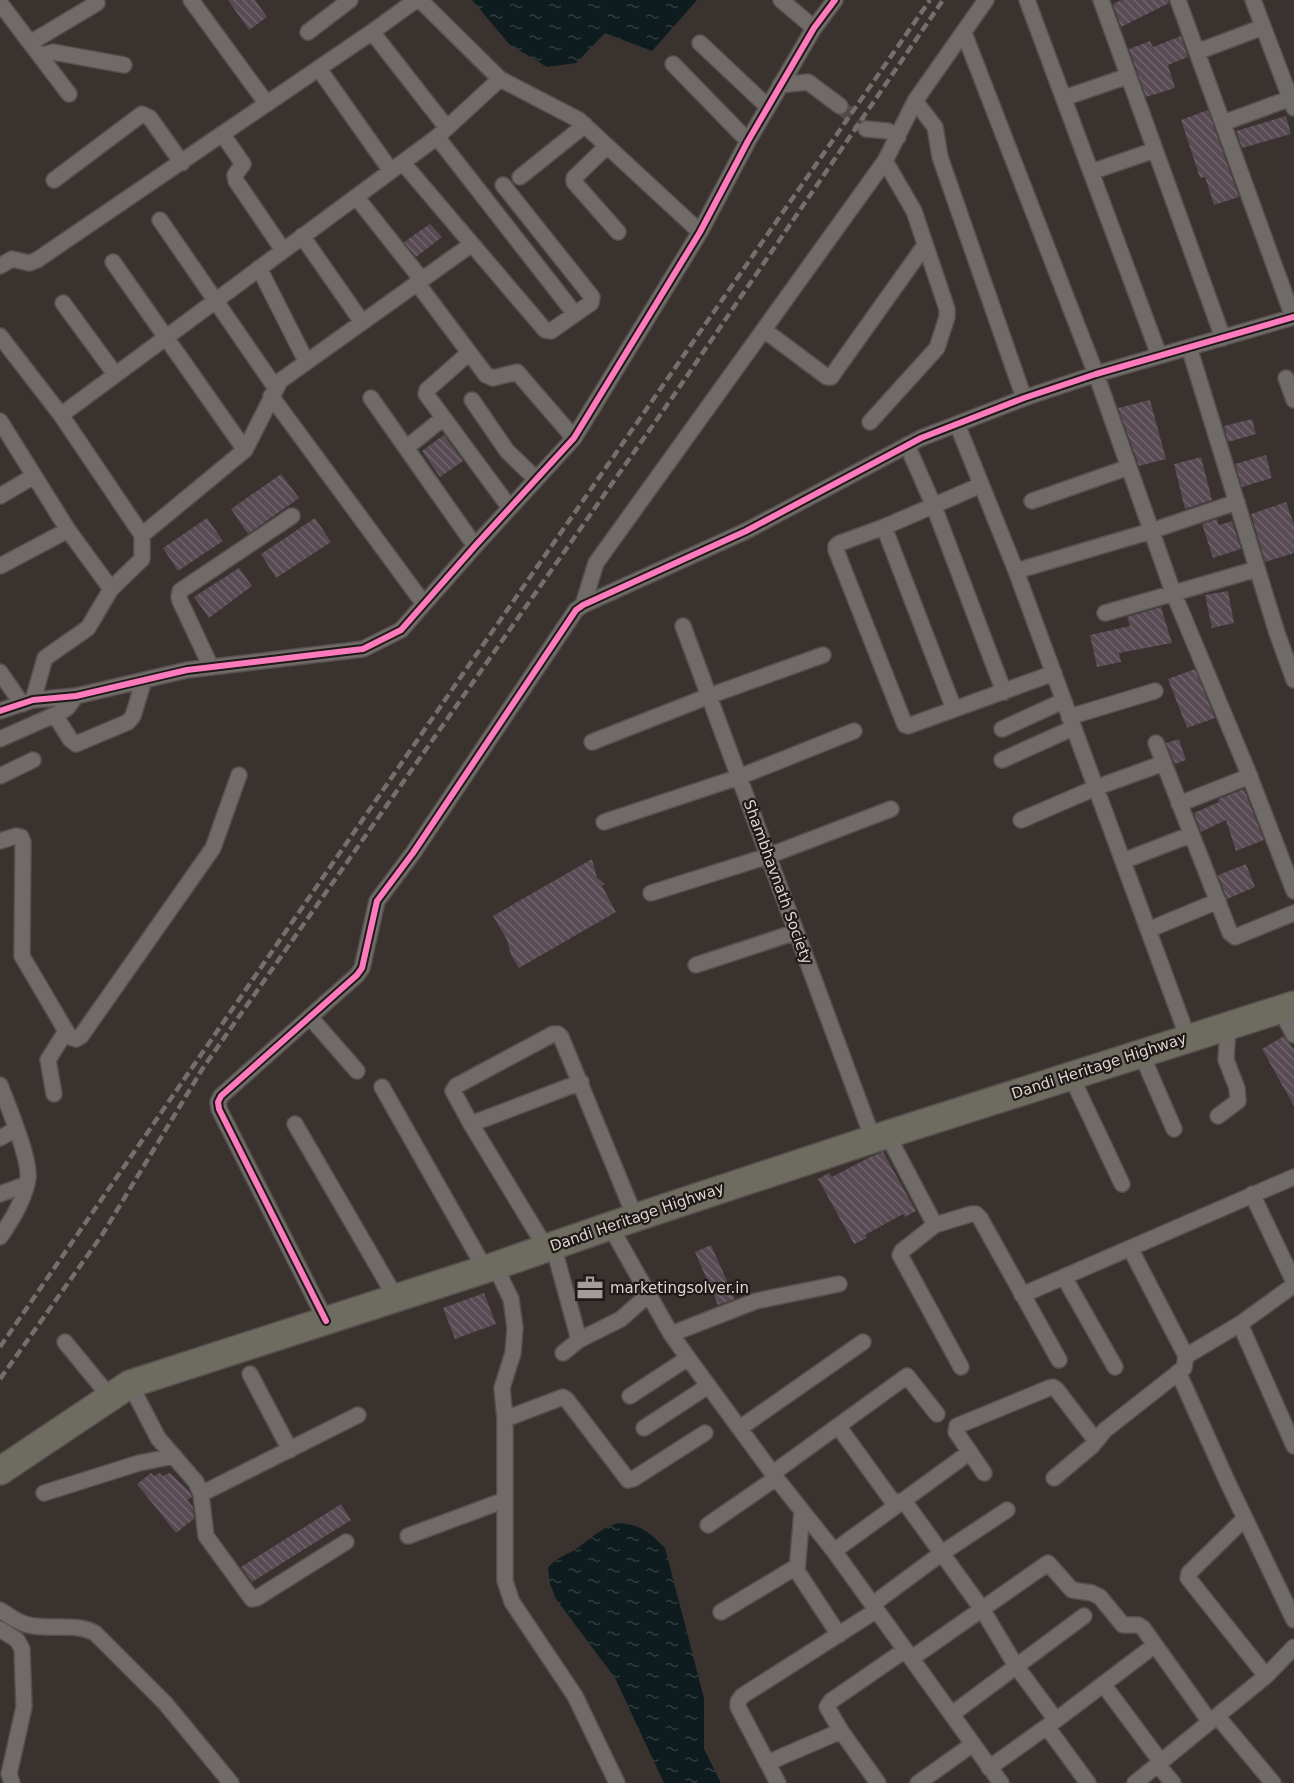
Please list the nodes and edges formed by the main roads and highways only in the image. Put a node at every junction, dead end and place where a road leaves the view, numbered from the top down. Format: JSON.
{"nodes":[{"id":1,"x":1287,"y":1007,"type":"edge"},
{"id":2,"x":0,"y":1468,"type":"edge"}],
"edges":[{"from":1,"to":2,"type":"highway","name":"Dandi Heritage Highway"}]}
